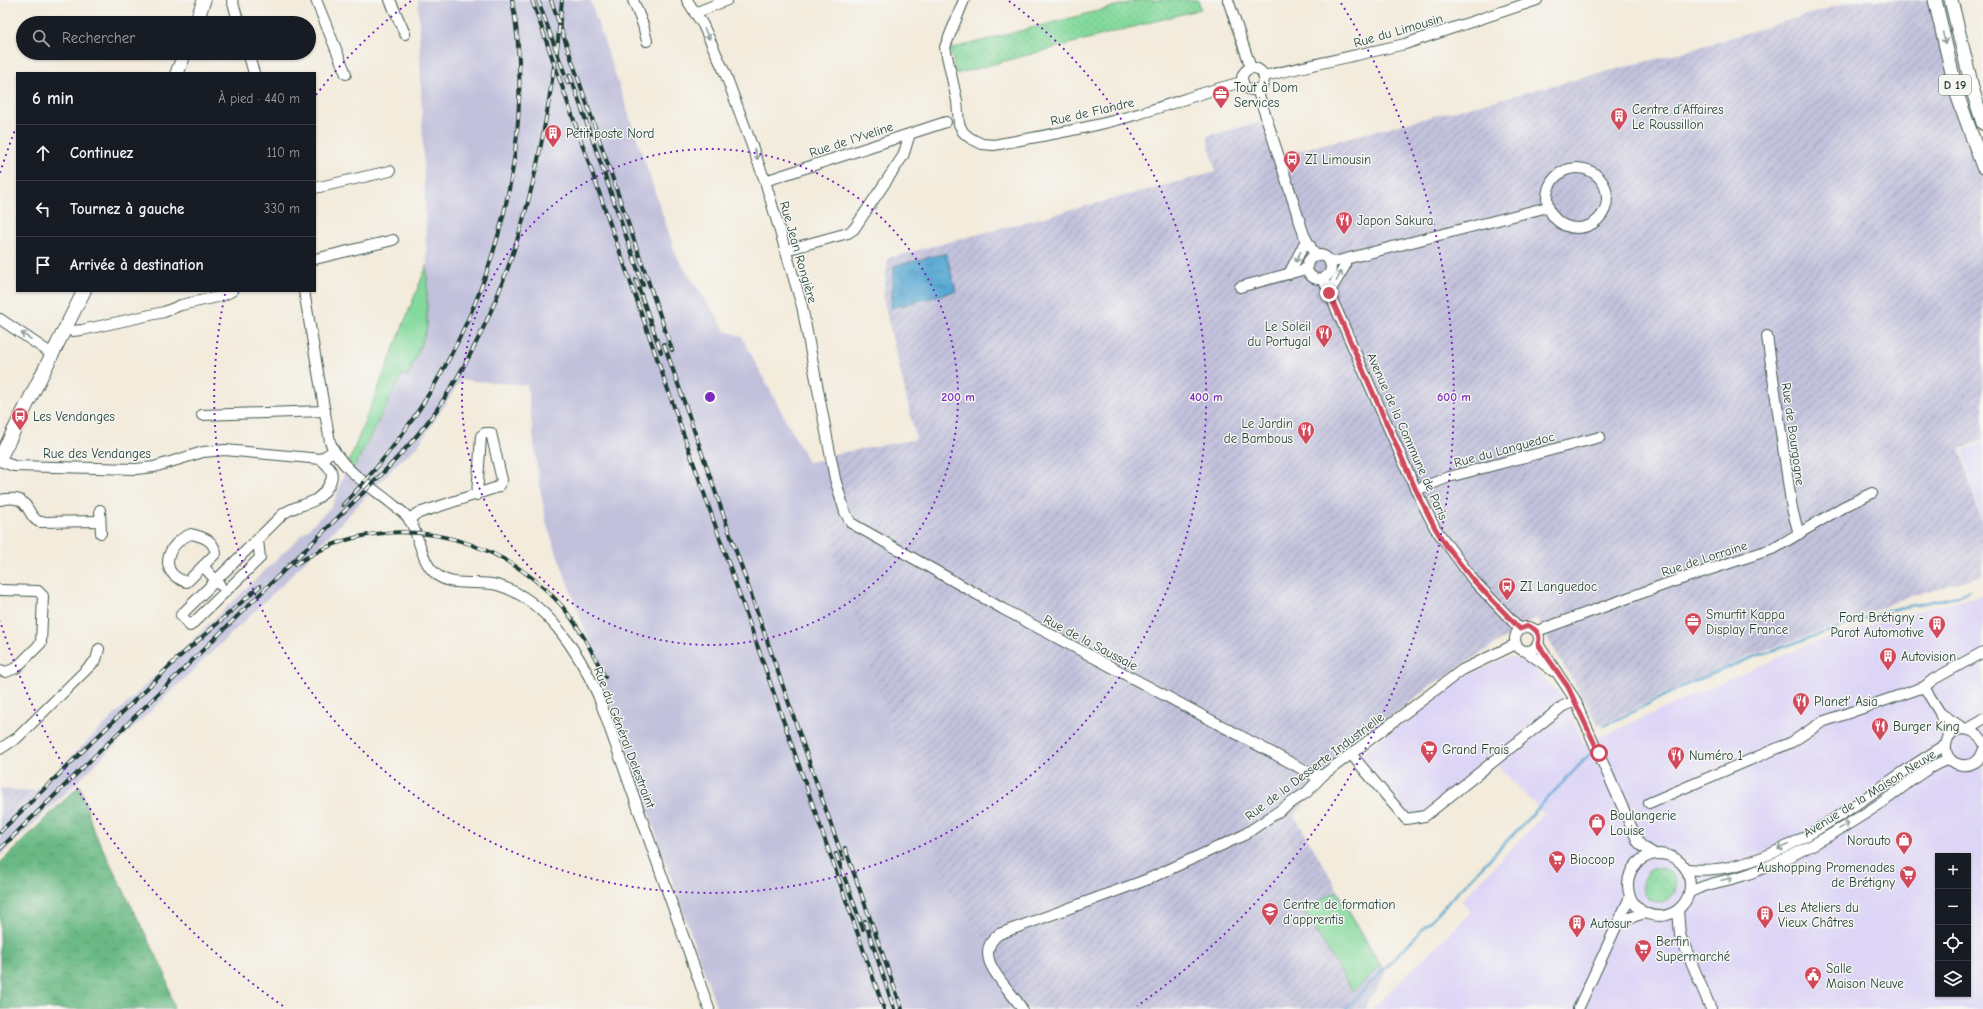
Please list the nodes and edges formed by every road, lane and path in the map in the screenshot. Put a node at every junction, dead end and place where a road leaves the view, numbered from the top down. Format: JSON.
{"nodes":[{"id":1,"x":204,"y":0,"type":"edge"},
{"id":2,"x":232,"y":0,"type":"edge"},
{"id":3,"x":316,"y":0,"type":"edge"},
{"id":4,"x":390,"y":0,"type":"edge"},
{"id":5,"x":633,"y":0,"type":"edge"},
{"id":6,"x":688,"y":0,"type":"edge"},
{"id":7,"x":727,"y":0,"type":"edge"},
{"id":8,"x":964,"y":0,"type":"edge"},
{"id":9,"x":1228,"y":0,"type":"edge"},
{"id":10,"x":1537,"y":0,"type":"edge"},
{"id":11,"x":1935,"y":0,"type":"edge"},
{"id":12,"x":1951,"y":0,"type":"edge"},
{"id":13,"x":695,"y":13,"type":"junction"},
{"id":14,"x":198,"y":16,"type":"edge"},
{"id":15,"x":237,"y":16,"type":"edge"},
{"id":16,"x":405,"y":34,"type":"dead end"},
{"id":17,"x":646,"y":41,"type":"dead end"},
{"id":18,"x":182,"y":60,"type":"edge"},
{"id":19,"x":250,"y":60,"type":"edge"},
{"id":20,"x":1251,"y":68,"type":"junction"},
{"id":21,"x":177,"y":72,"type":"edge"},
{"id":22,"x":254,"y":72,"type":"edge"},
{"id":23,"x":346,"y":74,"type":"dead end"},
{"id":24,"x":1264,"y":76,"type":"junction"},
{"id":25,"x":1243,"y":82,"type":"junction"},
{"id":26,"x":1257,"y":89,"type":"junction"},
{"id":27,"x":946,"y":122,"type":"dead end"},
{"id":28,"x":1983,"y":123,"type":"edge"},
{"id":29,"x":910,"y":134,"type":"junction"},
{"id":30,"x":1983,"y":168,"type":"edge"},
{"id":31,"x":390,"y":171,"type":"dead end"},
{"id":32,"x":765,"y":181,"type":"junction"},
{"id":33,"x":316,"y":188,"type":"edge"},
{"id":34,"x":1548,"y":206,"type":"junction"},
{"id":35,"x":393,"y":240,"type":"dead end"},
{"id":36,"x":1306,"y":240,"type":"junction"},
{"id":37,"x":786,"y":250,"type":"junction"},
{"id":38,"x":1315,"y":255,"type":"junction"},
{"id":39,"x":316,"y":259,"type":"edge"},
{"id":40,"x":1345,"y":260,"type":"junction"},
{"id":41,"x":1330,"y":263,"type":"junction"},
{"id":42,"x":1306,"y":269,"type":"junction"},
{"id":43,"x":1289,"y":274,"type":"junction"},
{"id":44,"x":1323,"y":279,"type":"junction"},
{"id":45,"x":1240,"y":287,"type":"dead end"},
{"id":46,"x":83,"y":292,"type":"edge"},
{"id":47,"x":230,"y":292,"type":"edge"},
{"id":48,"x":304,"y":292,"type":"edge"},
{"id":49,"x":1329,"y":293,"type":"junction"},
{"id":50,"x":0,"y":319,"type":"edge"},
{"id":51,"x":65,"y":328,"type":"junction"},
{"id":52,"x":1767,"y":336,"type":"dead end"},
{"id":53,"x":52,"y":354,"type":"junction"},
{"id":54,"x":325,"y":411,"type":"junction"},
{"id":55,"x":202,"y":415,"type":"dead end"},
{"id":56,"x":1600,"y":437,"type":"dead end"},
{"id":57,"x":334,"y":451,"type":"junction"},
{"id":58,"x":0,"y":458,"type":"edge"},
{"id":59,"x":321,"y":459,"type":"junction"},
{"id":60,"x":0,"y":461,"type":"edge"},
{"id":61,"x":1416,"y":490,"type":"junction"},
{"id":62,"x":1872,"y":493,"type":"dead end"},
{"id":63,"x":477,"y":495,"type":"junction"},
{"id":64,"x":0,"y":500,"type":"edge"},
{"id":65,"x":100,"y":510,"type":"dead end"},
{"id":66,"x":409,"y":520,"type":"junction"},
{"id":67,"x":100,"y":521,"type":"junction"},
{"id":68,"x":851,"y":523,"type":"joint"},
{"id":69,"x":101,"y":533,"type":"dead end"},
{"id":70,"x":1799,"y":534,"type":"junction"},
{"id":71,"x":258,"y":540,"type":"junction"},
{"id":72,"x":202,"y":566,"type":"junction"},
{"id":73,"x":216,"y":581,"type":"junction"},
{"id":74,"x":0,"y":590,"type":"edge"},
{"id":75,"x":226,"y":592,"type":"junction"},
{"id":76,"x":1520,"y":629,"type":"junction"},
{"id":77,"x":1537,"y":631,"type":"junction"},
{"id":78,"x":1516,"y":644,"type":"junction"},
{"id":79,"x":1538,"y":644,"type":"junction"},
{"id":80,"x":99,"y":649,"type":"dead end"},
{"id":81,"x":1526,"y":651,"type":"junction"},
{"id":82,"x":1983,"y":652,"type":"edge"},
{"id":83,"x":0,"y":670,"type":"edge"},
{"id":84,"x":1560,"y":675,"type":"junction"},
{"id":85,"x":1924,"y":687,"type":"junction"},
{"id":86,"x":1576,"y":701,"type":"junction"},
{"id":87,"x":1940,"y":713,"type":"junction"},
{"id":88,"x":1983,"y":719,"type":"edge"},
{"id":89,"x":1965,"y":728,"type":"junction"},
{"id":90,"x":1950,"y":735,"type":"junction"},
{"id":91,"x":1983,"y":742,"type":"edge"},
{"id":92,"x":1946,"y":745,"type":"junction"},
{"id":93,"x":0,"y":749,"type":"edge"},
{"id":94,"x":1983,"y":751,"type":"edge"},
{"id":95,"x":1351,"y":754,"type":"junction"},
{"id":96,"x":1950,"y":759,"type":"junction"},
{"id":97,"x":1323,"y":775,"type":"junction"},
{"id":98,"x":1648,"y":803,"type":"dead end"},
{"id":99,"x":1638,"y":842,"type":"junction"},
{"id":100,"x":1655,"y":854,"type":"junction"},
{"id":101,"x":1637,"y":863,"type":"junction"},
{"id":102,"x":1687,"y":869,"type":"junction"},
{"id":103,"x":1690,"y":892,"type":"junction"},
{"id":104,"x":1630,"y":897,"type":"junction"},
{"id":105,"x":1678,"y":910,"type":"junction"},
{"id":106,"x":1645,"y":913,"type":"junction"},
{"id":107,"x":1663,"y":916,"type":"junction"},
{"id":108,"x":1618,"y":925,"type":"junction"},
{"id":109,"x":1680,"y":935,"type":"junction"},
{"id":110,"x":709,"y":1009,"type":"edge"},
{"id":111,"x":1022,"y":1009,"type":"edge"},
{"id":112,"x":1578,"y":1009,"type":"edge"},
{"id":113,"x":1711,"y":1009,"type":"edge"}],
"edges":[{"from":1,"to":14,"type":"main road"},
{"from":2,"to":15,"type":"street"},
{"from":3,"to":23,"type":"street"},
{"from":4,"to":16,"type":"street"},
{"from":5,"to":17,"type":"street"},
{"from":6,"to":13,"type":"street","name":"Rue Jean Rongière"},
{"from":7,"to":13,"type":"street"},
{"from":8,"to":25,"type":"street","name":"Rue de Flandre"},
{"from":9,"to":20,"type":"street"},
{"from":10,"to":24,"type":"street","name":"Rue du Limousin"},
{"from":11,"to":30,"type":"main road","number":"D 19","one_way":true},
{"from":12,"to":28,"type":"main road","number":"D 19"},
{"from":13,"to":32,"type":"street","name":"Rue Jean Rongière","one_way":true},
{"from":18,"to":21,"type":"main road"},
{"from":19,"to":22,"type":"street"},
{"from":20,"to":24,"type":"street"},
{"from":20,"to":25,"type":"street"},
{"from":24,"to":26,"type":"street"},
{"from":25,"to":26,"type":"street"},
{"from":26,"to":36,"type":"street"},
{"from":27,"to":29,"type":"street","name":"Rue de l'Yveline"},
{"from":29,"to":32,"type":"street","name":"Rue de l'Yveline"},
{"from":29,"to":37,"type":"street"},
{"from":31,"to":33,"type":"street"},
{"from":32,"to":37,"type":"street","name":"Rue Jean Rongière"},
{"from":34,"to":34,"type":"street"},
{"from":34,"to":40,"type":"street"},
{"from":35,"to":39,"type":"street"},
{"from":36,"to":38,"type":"street"},
{"from":36,"to":43,"type":"street","one_way":true},
{"from":37,"to":68,"type":"street","name":"Rue Jean Rongière"},
{"from":38,"to":41,"type":"street"},
{"from":38,"to":42,"type":"street"},
{"from":40,"to":41,"type":"street"},
{"from":49,"to":40,"type":"street","one_way":true},
{"from":41,"to":44,"type":"street"},
{"from":42,"to":43,"type":"street"},
{"from":42,"to":44,"type":"street"},
{"from":43,"to":45,"type":"street"},
{"from":44,"to":49,"type":"street","name":"Avenue de la Commune de Paris"},
{"from":46,"to":51,"type":"main road"},
{"from":47,"to":51,"type":"street"},
{"from":48,"to":54,"type":"street"},
{"from":49,"to":61,"type":"street","name":"Avenue de la Commune de Paris"},
{"from":53,"to":50,"type":"street","one_way":true},
{"from":51,"to":53,"type":"main road"},
{"from":52,"to":70,"type":"street","name":"Rue de Bourgogne"},
{"from":53,"to":58,"type":"main road"},
{"from":54,"to":55,"type":"street"},
{"from":54,"to":57,"type":"street"},
{"from":56,"to":61,"type":"street","name":"Rue du Languedoc"},
{"from":57,"to":59,"type":"street"},
{"from":57,"to":66,"type":"street","name":"Rue du Général Delestraint"},
{"from":59,"to":60,"type":"street","name":"Rue des Vendanges"},
{"from":59,"to":71,"type":"street"},
{"from":61,"to":76,"type":"street","name":"Avenue de la Commune de Paris"},
{"from":62,"to":70,"type":"street","name":"Rue de Lorraine"},
{"from":63,"to":63,"type":"street"},
{"from":63,"to":66,"type":"street"},
{"from":64,"to":67,"type":"street"},
{"from":65,"to":67,"type":"street"},
{"from":66,"to":110,"type":"street","name":"Rue du Général Delestraint"},
{"from":67,"to":69,"type":"street"},
{"from":68,"to":97,"type":"street","name":"Rue de la Saussaie"},
{"from":70,"to":77,"type":"street","name":"Rue de Lorraine"},
{"from":71,"to":73,"type":"street"},
{"from":71,"to":75,"type":"street"},
{"from":72,"to":72,"type":"street"},
{"from":72,"to":73,"type":"street"},
{"from":73,"to":75,"type":"street"},
{"from":73,"to":75,"type":"street"},
{"from":74,"to":83,"type":"street"},
{"from":76,"to":77,"type":"street"},
{"from":76,"to":78,"type":"street"},
{"from":77,"to":79,"type":"street"},
{"from":78,"to":81,"type":"street"},
{"from":78,"to":95,"type":"street","name":"Rue de la Desserte Industrielle"},
{"from":79,"to":81,"type":"street"},
{"from":79,"to":84,"type":"street"},
{"from":80,"to":93,"type":"street"},
{"from":81,"to":84,"type":"street"},
{"from":82,"to":85,"type":"street"},
{"from":84,"to":86,"type":"street"},
{"from":85,"to":87,"type":"street"},
{"from":85,"to":98,"type":"street"},
{"from":86,"to":95,"type":"street"},
{"from":86,"to":99,"type":"street"},
{"from":87,"to":89,"type":"street"},
{"from":87,"to":90,"type":"street"},
{"from":88,"to":89,"type":"street"},
{"from":89,"to":90,"type":"street"},
{"from":89,"to":91,"type":"street"},
{"from":90,"to":92,"type":"street"},
{"from":92,"to":96,"type":"street"},
{"from":92,"to":102,"type":"street","name":"Avenue de la Maison Neuve","one_way":true},
{"from":94,"to":96,"type":"street"},
{"from":95,"to":97,"type":"street","name":"Rue de la Desserte Industrielle"},
{"from":103,"to":96,"type":"street","name":"Avenue de la Maison Neuve","one_way":true},
{"from":97,"to":111,"type":"street","name":"Rue de la Desserte Industrielle"},
{"from":99,"to":100,"type":"street"},
{"from":99,"to":101,"type":"street"},
{"from":100,"to":101,"type":"street"},
{"from":100,"to":102,"type":"street"},
{"from":101,"to":104,"type":"street"},
{"from":102,"to":103,"type":"street"},
{"from":103,"to":105,"type":"street"},
{"from":104,"to":106,"type":"street"},
{"from":104,"to":108,"type":"street"},
{"from":105,"to":107,"type":"street"},
{"from":105,"to":109,"type":"street"},
{"from":106,"to":107,"type":"street"},
{"from":106,"to":108,"type":"street"},
{"from":107,"to":109,"type":"street"},
{"from":108,"to":112,"type":"street"},
{"from":109,"to":113,"type":"street"}]}
